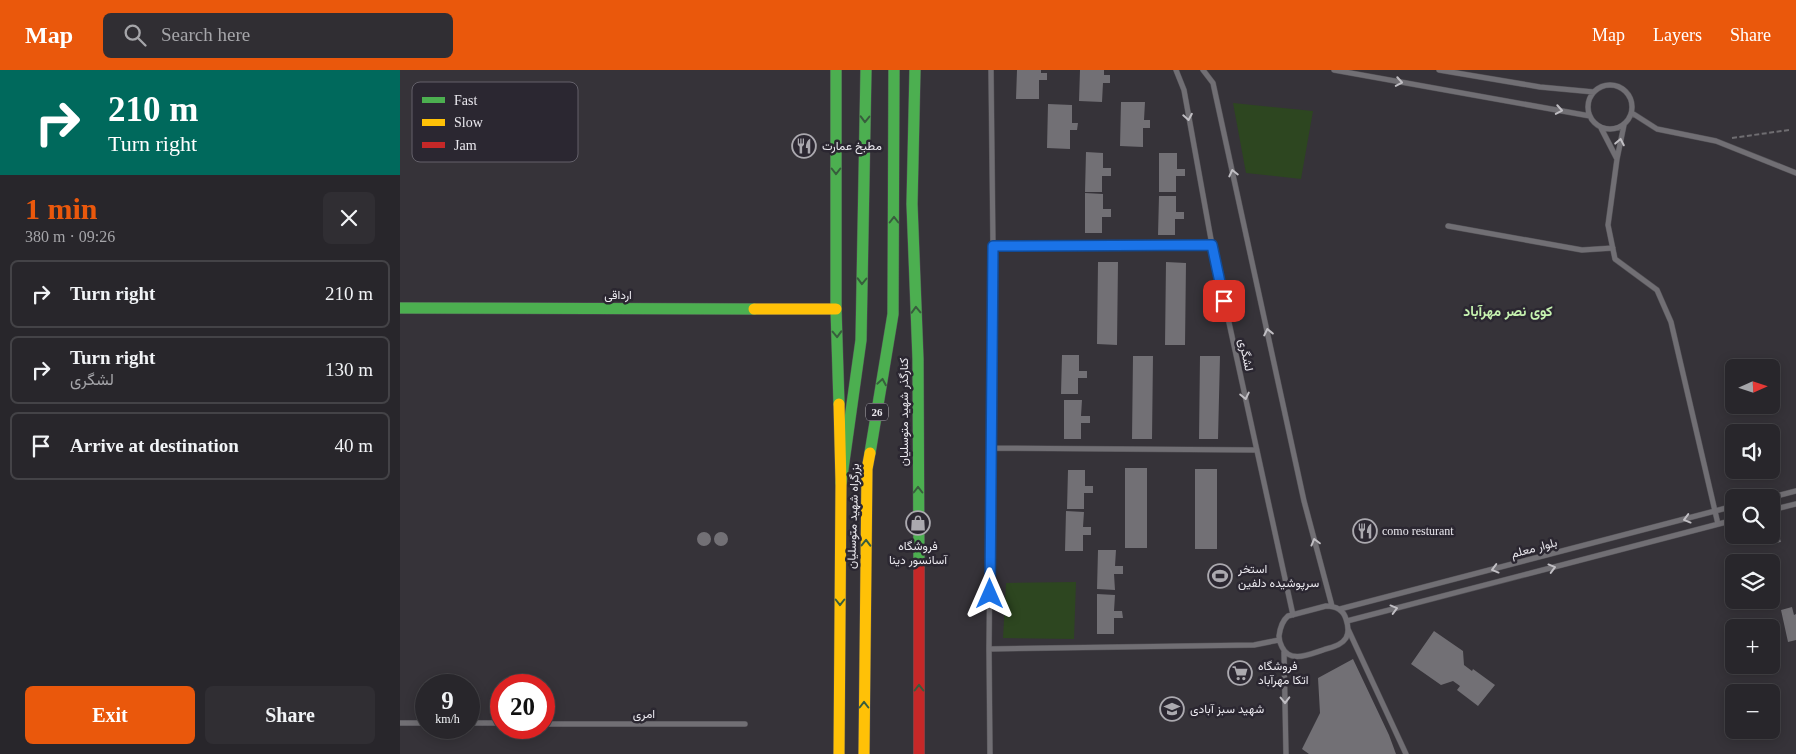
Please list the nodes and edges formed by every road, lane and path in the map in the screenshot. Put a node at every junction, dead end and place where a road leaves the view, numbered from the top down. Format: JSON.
{"nodes":[{"id":1,"x":836,"y":70,"type":"edge"},
{"id":2,"x":866,"y":70,"type":"edge"},
{"id":3,"x":894,"y":70,"type":"edge"},
{"id":4,"x":915,"y":70,"type":"edge"},
{"id":5,"x":991,"y":70,"type":"edge"},
{"id":6,"x":1176,"y":70,"type":"edge"},
{"id":7,"x":1203,"y":70,"type":"edge"},
{"id":8,"x":1334,"y":70,"type":"edge"},
{"id":9,"x":1439,"y":70,"type":"edge"},
{"id":10,"x":1594,"y":92,"type":"junction"},
{"id":11,"x":1632,"y":113,"type":"junction"},
{"id":12,"x":1590,"y":116,"type":"junction"},
{"id":13,"x":1624,"y":125,"type":"junction"},
{"id":14,"x":1600,"y":127,"type":"junction"},
{"id":15,"x":1789,"y":130,"type":"dead end"},
{"id":16,"x":1716,"y":141,"type":"junction"},
{"id":17,"x":1617,"y":159,"type":"junction"},
{"id":18,"x":1796,"y":173,"type":"edge"},
{"id":19,"x":912,"y":204,"type":"junction"},
{"id":20,"x":1448,"y":226,"type":"dead end"},
{"id":21,"x":1212,"y":245,"type":"junction"},
{"id":22,"x":993,"y":246,"type":"junction"},
{"id":23,"x":1613,"y":248,"type":"junction"},
{"id":24,"x":894,"y":299,"type":"junction"},
{"id":25,"x":400,"y":308,"type":"edge"},
{"id":26,"x":836,"y":309,"type":"junction"},
{"id":27,"x":991,"y":448,"type":"junction"},
{"id":28,"x":1257,"y":450,"type":"junction"},
{"id":29,"x":841,"y":483,"type":"junction"},
{"id":30,"x":1796,"y":491,"type":"edge"},
{"id":31,"x":1780,"y":495,"type":"edge"},
{"id":32,"x":1796,"y":504,"type":"edge"},
{"id":33,"x":1725,"y":508,"type":"edge"},
{"id":34,"x":1780,"y":508,"type":"edge"},
{"id":35,"x":1715,"y":511,"type":"junction"},
{"id":36,"x":1725,"y":522,"type":"edge"},
{"id":37,"x":1718,"y":524,"type":"junction"},
{"id":38,"x":1332,"y":606,"type":"junction"},
{"id":39,"x":1340,"y":609,"type":"junction"},
{"id":40,"x":1293,"y":615,"type":"junction"},
{"id":41,"x":1347,"y":621,"type":"junction"},
{"id":42,"x":1348,"y":629,"type":"junction"},
{"id":43,"x":1279,"y":640,"type":"junction"},
{"id":44,"x":989,"y":648,"type":"junction"},
{"id":45,"x":1284,"y":652,"type":"junction"},
{"id":46,"x":400,"y":723,"type":"edge"},
{"id":47,"x":415,"y":723,"type":"edge"},
{"id":48,"x":555,"y":724,"type":"edge"},
{"id":49,"x":745,"y":724,"type":"dead end"},
{"id":50,"x":839,"y":754,"type":"edge"},
{"id":51,"x":864,"y":754,"type":"edge"},
{"id":52,"x":919,"y":754,"type":"edge"},
{"id":53,"x":990,"y":754,"type":"edge"},
{"id":54,"x":1286,"y":754,"type":"edge"},
{"id":55,"x":1406,"y":754,"type":"edge"}],
"edges":[{"from":1,"to":26,"type":"main road","one_way":true},
{"from":2,"to":29,"type":"main road","name":"بزرگراه شهید متوسلیان","number":"26","one_way":true},
{"from":24,"to":3,"type":"main road","name":"بزرگراه شهید متوسلیان","number":"26","one_way":true},
{"from":4,"to":19,"type":"main road","name":"کنارگذر شهید متوسلیان"},
{"from":5,"to":22,"type":"lane"},
{"from":6,"to":21,"type":"lane","name":"لشگری","one_way":true},
{"from":38,"to":7,"type":"lane","one_way":true},
{"from":8,"to":12,"type":"lane","one_way":true},
{"from":9,"to":10,"type":"lane"},
{"from":10,"to":11,"type":"lane"},
{"from":10,"to":12,"type":"lane"},
{"from":11,"to":13,"type":"lane"},
{"from":11,"to":16,"type":"lane"},
{"from":12,"to":14,"type":"lane"},
{"from":13,"to":14,"type":"lane"},
{"from":17,"to":13,"type":"lane","one_way":true},
{"from":14,"to":17,"type":"lane"},
{"from":15,"to":16,"type":"path"},
{"from":16,"to":18,"type":"lane"},
{"from":17,"to":23,"type":"lane"},
{"from":19,"to":24,"type":"main road"},
{"from":52,"to":19,"type":"main road","name":"کنارگذر شهید متوسلیان","one_way":true},
{"from":20,"to":23,"type":"lane"},
{"from":21,"to":22,"type":"lane"},
{"from":21,"to":28,"type":"lane","name":"لشگری","one_way":true},
{"from":22,"to":27,"type":"lane"},
{"from":23,"to":35,"type":"lane"},
{"from":51,"to":24,"type":"main road","name":"بزرگراه شهید متوسلیان","number":"26","one_way":true},
{"from":25,"to":26,"type":"main road","name":"ارداقی"},
{"from":26,"to":29,"type":"main road","one_way":true},
{"from":27,"to":28,"type":"lane"},
{"from":27,"to":44,"type":"lane"},
{"from":28,"to":40,"type":"lane","name":"لشگری"},
{"from":29,"to":50,"type":"main road","one_way":true},
{"from":30,"to":31,"type":"lane"},
{"from":32,"to":34,"type":"lane"},
{"from":33,"to":35,"type":"lane","name":"بلوار معلم"},
{"from":35,"to":37,"type":"lane"},
{"from":35,"to":39,"type":"lane","name":"بلوار معلم","one_way":true},
{"from":36,"to":37,"type":"lane","name":"بلوار معلم"},
{"from":41,"to":37,"type":"lane","name":"بلوار معلم","one_way":true},
{"from":38,"to":39,"type":"lane"},
{"from":38,"to":40,"type":"lane"},
{"from":39,"to":41,"type":"lane"},
{"from":40,"to":43,"type":"lane"},
{"from":41,"to":42,"type":"lane"},
{"from":42,"to":45,"type":"lane"},
{"from":42,"to":55,"type":"lane"},
{"from":43,"to":44,"type":"lane"},
{"from":43,"to":45,"type":"lane"},
{"from":44,"to":53,"type":"lane"},
{"from":45,"to":54,"type":"lane","one_way":true},
{"from":46,"to":47,"type":"lane"},
{"from":48,"to":49,"type":"lane","name":"امری"}]}
